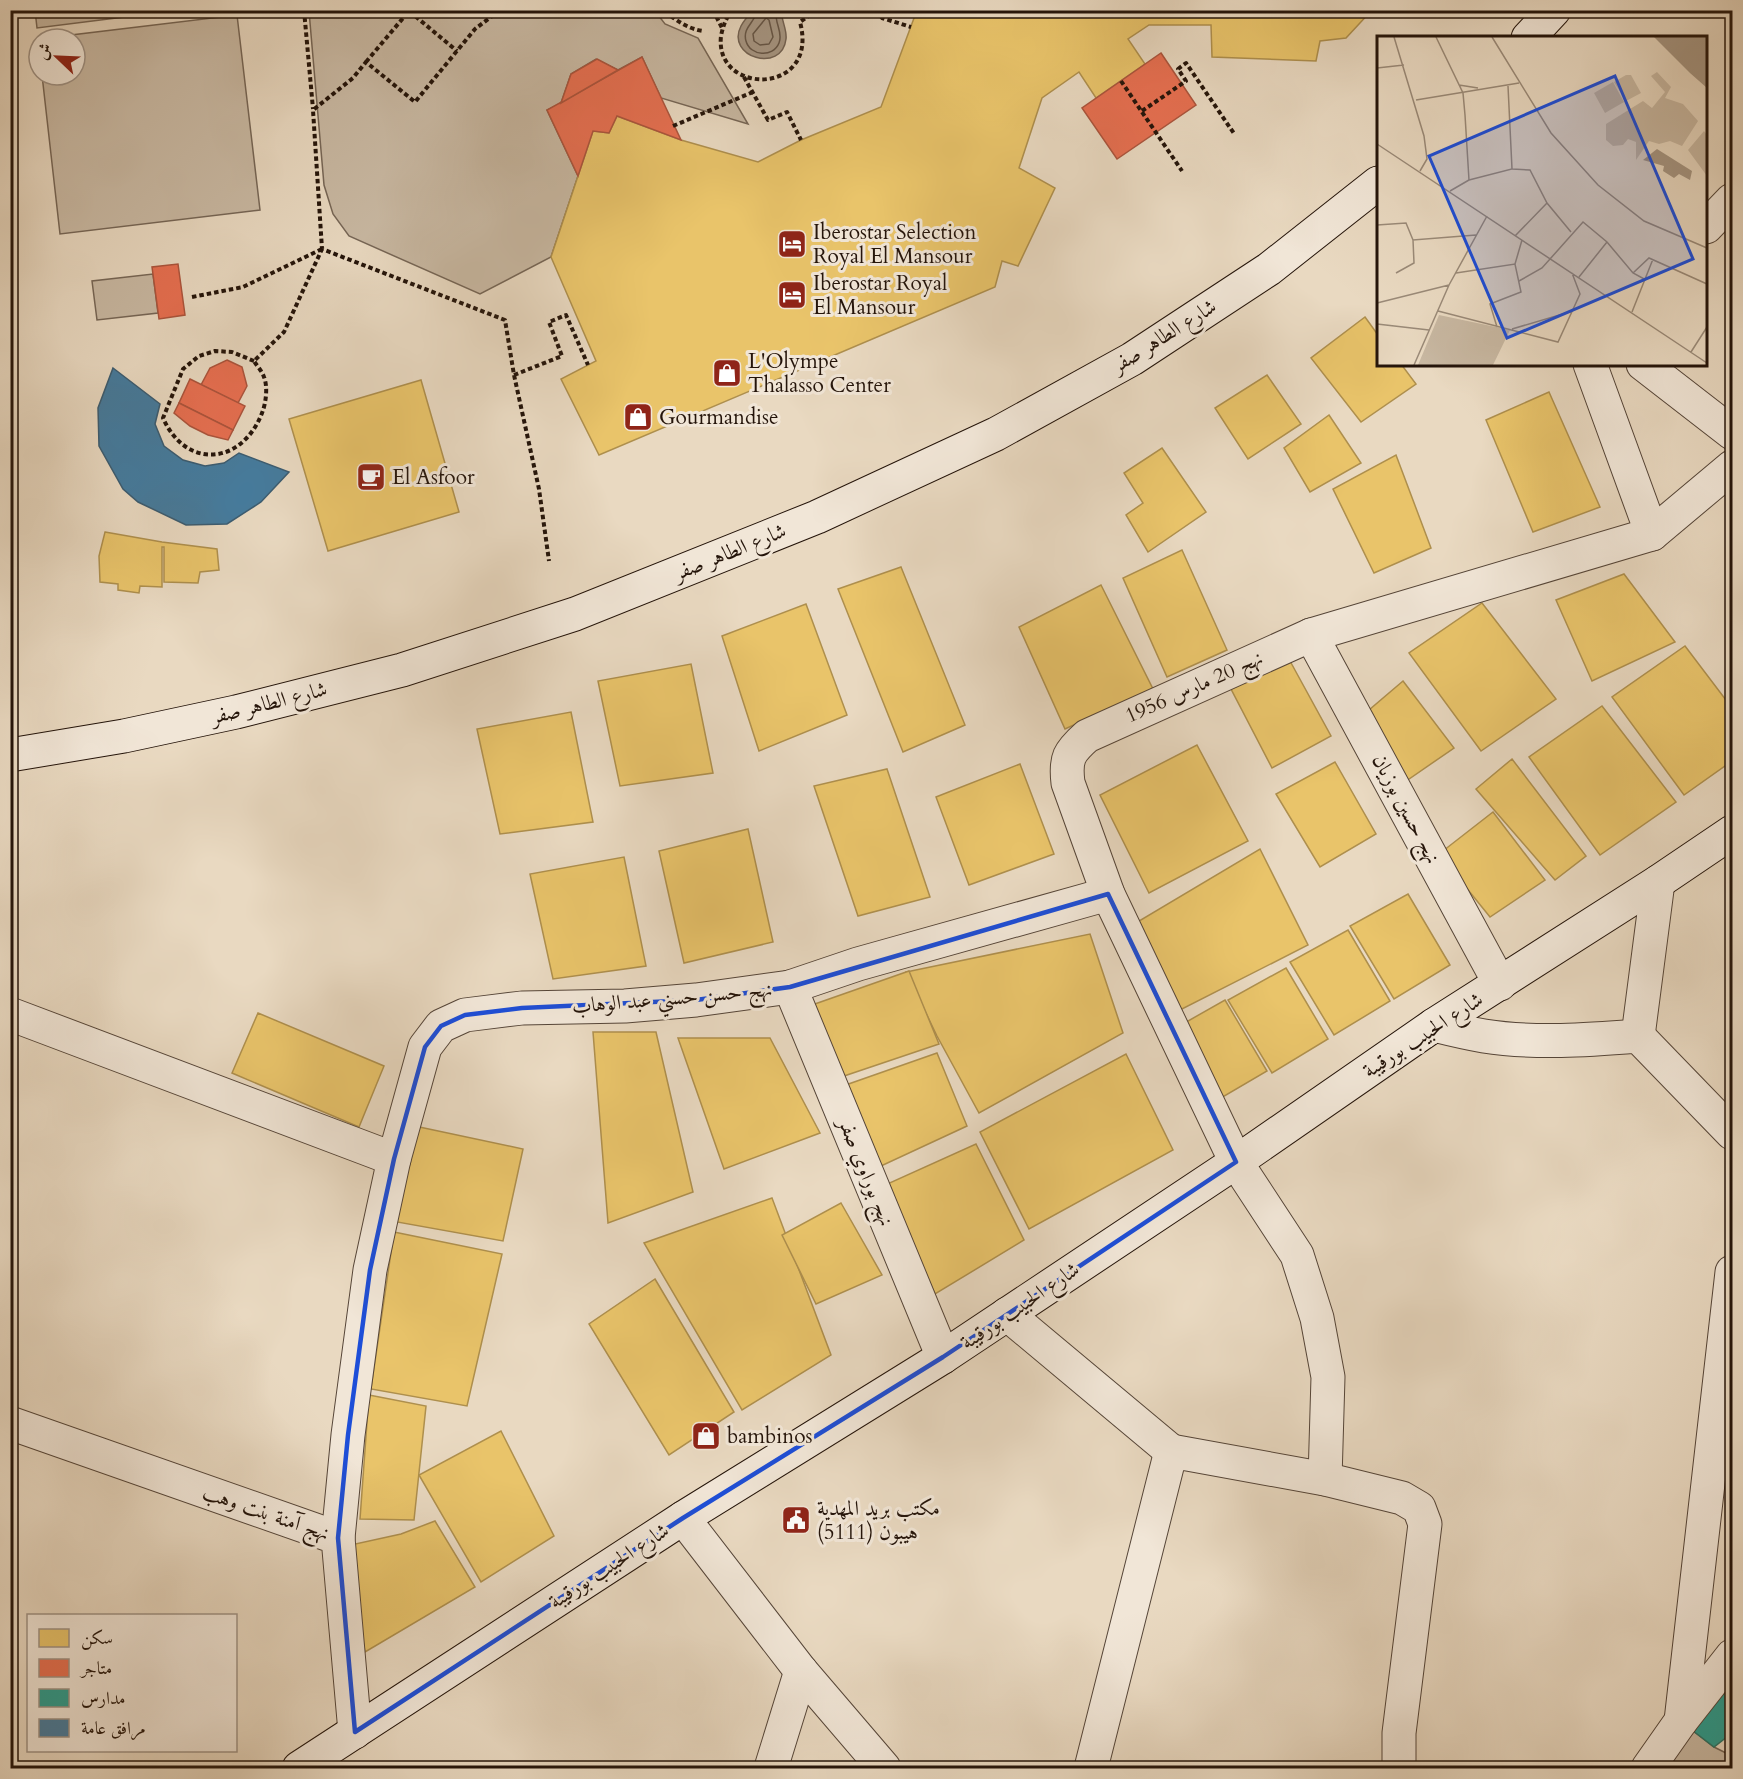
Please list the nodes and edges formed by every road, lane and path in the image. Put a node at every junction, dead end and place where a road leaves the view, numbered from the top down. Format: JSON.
{"nodes":[{"id":1,"x":304,"y":10,"type":"edge"},
{"id":2,"x":500,"y":10,"type":"edge"},
{"id":3,"x":668,"y":10,"type":"edge"},
{"id":4,"x":713,"y":10,"type":"edge"},
{"id":5,"x":733,"y":10,"type":"edge"},
{"id":6,"x":817,"y":10,"type":"edge"},
{"id":7,"x":877,"y":10,"type":"edge"},
{"id":8,"x":1554,"y":10,"type":"edge"},
{"id":9,"x":911,"y":27,"type":"dead end"},
{"id":10,"x":723,"y":28,"type":"junction"},
{"id":11,"x":703,"y":31,"type":"dead end"},
{"id":12,"x":1530,"y":36,"type":"edge"},
{"id":13,"x":457,"y":51,"type":"junction"},
{"id":14,"x":366,"y":62,"type":"junction"},
{"id":15,"x":744,"y":77,"type":"junction"},
{"id":16,"x":1121,"y":81,"type":"dead end"},
{"id":17,"x":753,"y":92,"type":"junction"},
{"id":18,"x":313,"y":110,"type":"junction"},
{"id":19,"x":1142,"y":111,"type":"junction"},
{"id":20,"x":673,"y":126,"type":"dead end"},
{"id":21,"x":1235,"y":135,"type":"dead end"},
{"id":22,"x":801,"y":141,"type":"dead end"},
{"id":23,"x":1182,"y":171,"type":"dead end"},
{"id":24,"x":1377,"y":184,"type":"edge"},
{"id":25,"x":1732,"y":200,"type":"edge"},
{"id":26,"x":1707,"y":225,"type":"edge"},
{"id":27,"x":322,"y":249,"type":"junction"},
{"id":28,"x":192,"y":297,"type":"dead end"},
{"id":29,"x":254,"y":361,"type":"junction"},
{"id":30,"x":588,"y":365,"type":"dead end"},
{"id":31,"x":1591,"y":366,"type":"edge"},
{"id":32,"x":1646,"y":366,"type":"edge"},
{"id":33,"x":514,"y":375,"type":"junction"},
{"id":34,"x":1732,"y":433,"type":"edge"},
{"id":35,"x":1732,"y":467,"type":"edge"},
{"id":36,"x":1652,"y":534,"type":"junction"},
{"id":37,"x":549,"y":561,"type":"dead end"},
{"id":38,"x":1311,"y":635,"type":"junction"},
{"id":39,"x":10,"y":755,"type":"edge"},
{"id":40,"x":1732,"y":832,"type":"edge"},
{"id":41,"x":1658,"y":882,"type":"junction"},
{"id":42,"x":1107,"y":894,"type":"junction"},
{"id":43,"x":1500,"y":984,"type":"junction"},
{"id":44,"x":790,"y":987,"type":"junction"},
{"id":45,"x":10,"y":1014,"type":"edge"},
{"id":46,"x":1434,"y":1025,"type":"junction"},
{"id":47,"x":1638,"y":1036,"type":"junction"},
{"id":48,"x":1732,"y":1133,"type":"edge"},
{"id":49,"x":394,"y":1159,"type":"junction"},
{"id":50,"x":1236,"y":1162,"type":"junction"},
{"id":51,"x":1732,"y":1272,"type":"edge"},
{"id":52,"x":1007,"y":1314,"type":"junction"},
{"id":53,"x":943,"y":1357,"type":"junction"},
{"id":54,"x":10,"y":1423,"type":"edge"},
{"id":55,"x":1172,"y":1452,"type":"junction"},
{"id":56,"x":1324,"y":1479,"type":"junction"},
{"id":57,"x":684,"y":1518,"type":"junction"},
{"id":58,"x":338,"y":1538,"type":"junction"},
{"id":59,"x":1732,"y":1656,"type":"edge"},
{"id":60,"x":801,"y":1671,"type":"junction"},
{"id":61,"x":1681,"y":1720,"type":"junction"},
{"id":62,"x":356,"y":1732,"type":"junction"},
{"id":63,"x":299,"y":1768,"type":"edge"},
{"id":64,"x":771,"y":1768,"type":"edge"},
{"id":65,"x":884,"y":1768,"type":"edge"},
{"id":66,"x":1090,"y":1768,"type":"edge"},
{"id":67,"x":1399,"y":1768,"type":"edge"},
{"id":68,"x":1648,"y":1768,"type":"edge"}],
"edges":[{"from":1,"to":18,"type":"path"},
{"from":2,"to":13,"type":"path"},
{"from":3,"to":11,"type":"path"},
{"from":4,"to":10,"type":"path"},
{"from":5,"to":10,"type":"path"},
{"from":6,"to":15,"type":"path"},
{"from":7,"to":9,"type":"path"},
{"from":8,"to":12,"type":"street"},
{"from":10,"to":15,"type":"path"},
{"from":13,"to":14,"type":"path"},
{"from":13,"to":14,"type":"path"},
{"from":14,"to":18,"type":"path"},
{"from":15,"to":17,"type":"path"},
{"from":16,"to":19,"type":"path"},
{"from":17,"to":20,"type":"path"},
{"from":17,"to":22,"type":"path"},
{"from":18,"to":27,"type":"path"},
{"from":19,"to":21,"type":"path"},
{"from":19,"to":23,"type":"path"},
{"from":24,"to":39,"type":"street","name":"شارع الطاهر صفر"},
{"from":25,"to":26,"type":"street"},
{"from":27,"to":28,"type":"path"},
{"from":27,"to":29,"type":"path"},
{"from":27,"to":33,"type":"path"},
{"from":29,"to":29,"type":"path"},
{"from":30,"to":33,"type":"path"},
{"from":31,"to":36,"type":"street"},
{"from":32,"to":34,"type":"street"},
{"from":33,"to":37,"type":"path"},
{"from":35,"to":36,"type":"street","name":"نهج 20 مارس 1956"},
{"from":36,"to":38,"type":"street","name":"نهج 20 مارس 1956"},
{"from":38,"to":42,"type":"street","name":"نهج 20 مارس 1956"},
{"from":38,"to":43,"type":"street","name":"نهج حسين بوزيان"},
{"from":40,"to":41,"type":"street","name":"شارع الحبيب بورقيبة"},
{"from":41,"to":43,"type":"street","name":"شارع الحبيب بورقيبة"},
{"from":41,"to":47,"type":"street"},
{"from":42,"to":44,"type":"street","name":"نهج حسن حسني عبد الوهاب"},
{"from":42,"to":50,"type":"street","name":"نهج 20 مارس 1956"},
{"from":43,"to":46,"type":"street","name":"شارع الحبيب بورقيبة"},
{"from":44,"to":49,"type":"street","name":"نهج حسن حسني عبد الوهاب"},
{"from":44,"to":53,"type":"street","name":"نهج بوراوي صفر"},
{"from":45,"to":49,"type":"street"},
{"from":46,"to":47,"type":"street"},
{"from":46,"to":50,"type":"street","name":"شارع الحبيب بورقيبة"},
{"from":47,"to":48,"type":"street"},
{"from":49,"to":58,"type":"street","name":"نهج حسن حسني عبد الوهاب"},
{"from":50,"to":52,"type":"street","name":"شارع الحبيب بورقيبة"},
{"from":50,"to":56,"type":"street","name":"نهج 20 مارس 1956"},
{"from":51,"to":61,"type":"street"},
{"from":52,"to":53,"type":"street","name":"شارع الحبيب بورقيبة"},
{"from":52,"to":55,"type":"street"},
{"from":53,"to":57,"type":"street","name":"شارع الحبيب بورقيبة"},
{"from":54,"to":58,"type":"street","name":"نهج آمنة بنت وهب"},
{"from":55,"to":56,"type":"street"},
{"from":55,"to":66,"type":"street"},
{"from":56,"to":67,"type":"street"},
{"from":57,"to":60,"type":"street"},
{"from":57,"to":62,"type":"street","name":"شارع الحبيب بورقيبة"},
{"from":58,"to":62,"type":"street","name":"نهج آمنة بنت وهب"},
{"from":59,"to":61,"type":"street"},
{"from":60,"to":64,"type":"street"},
{"from":60,"to":65,"type":"street"},
{"from":61,"to":68,"type":"street"},
{"from":62,"to":63,"type":"street","name":"شارع الحبيب بورقيبة"}]}
